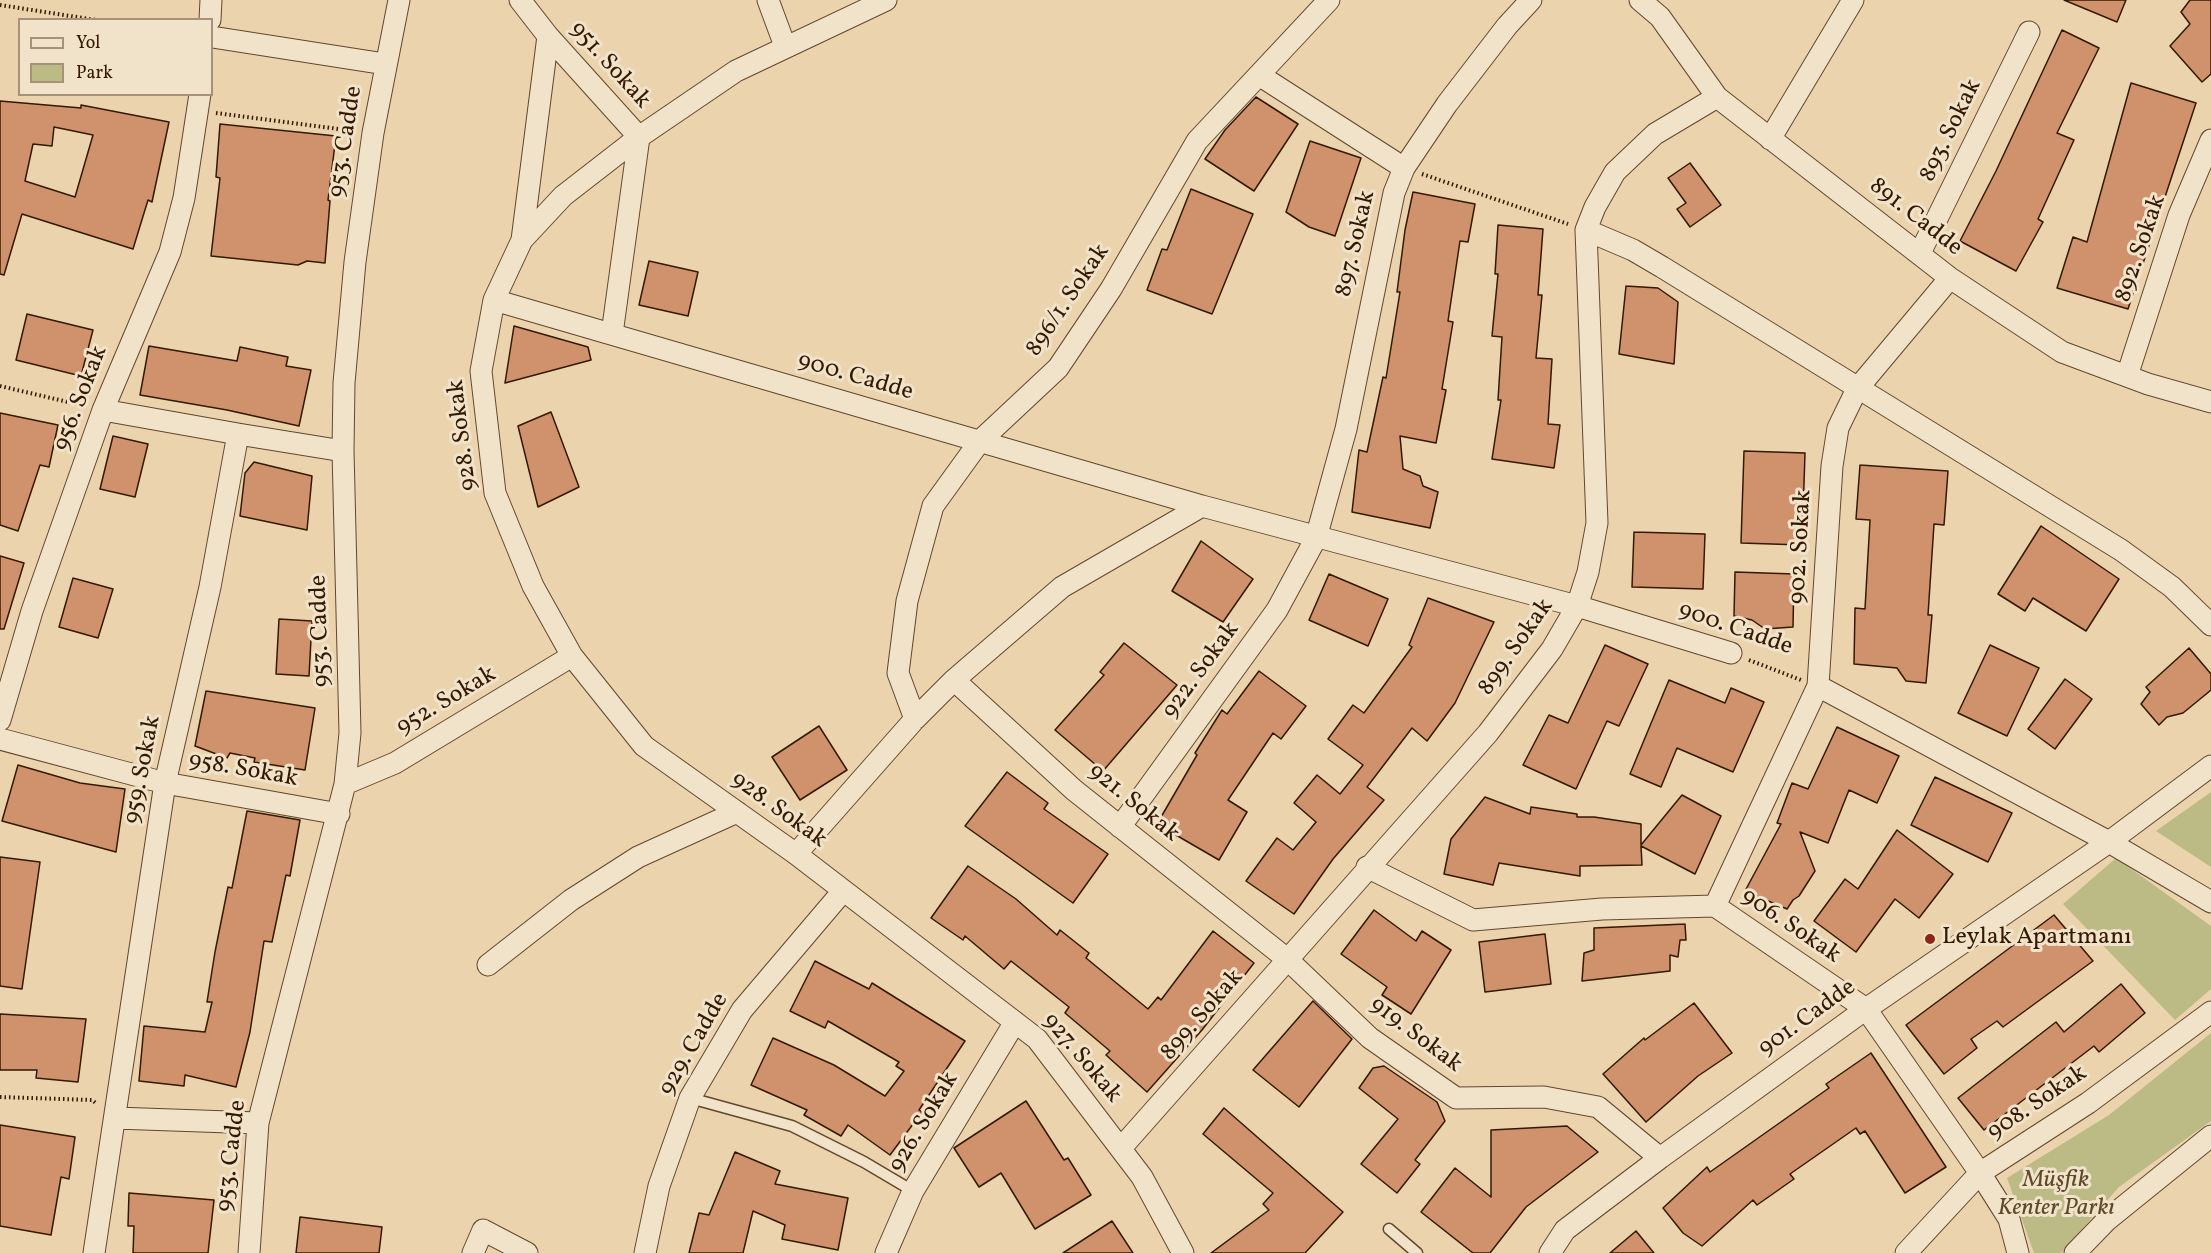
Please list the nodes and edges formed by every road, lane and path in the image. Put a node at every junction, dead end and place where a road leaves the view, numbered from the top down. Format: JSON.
{"nodes":[{"id":1,"x":211,"y":0,"type":"edge"},
{"id":2,"x":399,"y":0,"type":"edge"},
{"id":3,"x":520,"y":0,"type":"edge"},
{"id":4,"x":768,"y":0,"type":"edge"},
{"id":5,"x":886,"y":0,"type":"edge"},
{"id":6,"x":1329,"y":0,"type":"edge"},
{"id":7,"x":1531,"y":0,"type":"edge"},
{"id":8,"x":1640,"y":0,"type":"edge"},
{"id":9,"x":1853,"y":0,"type":"edge"},
{"id":10,"x":0,"y":5,"type":"edge"},
{"id":11,"x":83,"y":18,"type":"edge"},
{"id":12,"x":210,"y":18,"type":"edge"},
{"id":13,"x":2029,"y":32,"type":"dead end"},
{"id":14,"x":548,"y":36,"type":"junction"},
{"id":15,"x":213,"y":37,"type":"edge"},
{"id":16,"x":785,"y":46,"type":"junction"},
{"id":17,"x":386,"y":64,"type":"junction"},
{"id":18,"x":1259,"y":75,"type":"junction"},
{"id":19,"x":1716,"y":98,"type":"junction"},
{"id":20,"x":199,"y":103,"type":"edge"},
{"id":21,"x":373,"y":133,"type":"junction"},
{"id":22,"x":639,"y":137,"type":"junction"},
{"id":23,"x":1770,"y":139,"type":"junction"},
{"id":24,"x":2211,"y":140,"type":"edge"},
{"id":25,"x":1404,"y":168,"type":"junction"},
{"id":26,"x":1586,"y":230,"type":"junction"},
{"id":27,"x":522,"y":240,"type":"junction"},
{"id":28,"x":1920,"y":253,"type":"junction"},
{"id":29,"x":1950,"y":278,"type":"junction"},
{"id":30,"x":494,"y":300,"type":"junction"},
{"id":31,"x":612,"y":334,"type":"junction"},
{"id":32,"x":2127,"y":376,"type":"junction"},
{"id":33,"x":0,"y":386,"type":"edge"},
{"id":34,"x":1857,"y":389,"type":"junction"},
{"id":35,"x":2211,"y":402,"type":"edge"},
{"id":36,"x":103,"y":410,"type":"junction"},
{"id":37,"x":238,"y":434,"type":"junction"},
{"id":38,"x":980,"y":441,"type":"junction"},
{"id":39,"x":343,"y":451,"type":"junction"},
{"id":40,"x":1202,"y":506,"type":"junction"},
{"id":41,"x":1316,"y":538,"type":"junction"},
{"id":42,"x":1577,"y":606,"type":"junction"},
{"id":43,"x":2211,"y":625,"type":"edge"},
{"id":44,"x":1731,"y":653,"type":"joint"},
{"id":45,"x":572,"y":656,"type":"junction"},
{"id":46,"x":954,"y":680,"type":"junction"},
{"id":47,"x":1818,"y":686,"type":"junction"},
{"id":48,"x":915,"y":719,"type":"junction"},
{"id":49,"x":0,"y":720,"type":"edge"},
{"id":50,"x":0,"y":739,"type":"edge"},
{"id":51,"x":2211,"y":766,"type":"edge"},
{"id":52,"x":165,"y":783,"type":"junction"},
{"id":53,"x":345,"y":784,"type":"junction"},
{"id":54,"x":737,"y":812,"type":"junction"},
{"id":55,"x":339,"y":814,"type":"junction"},
{"id":56,"x":1120,"y":827,"type":"junction"},
{"id":57,"x":2109,"y":842,"type":"junction"},
{"id":58,"x":796,"y":854,"type":"junction"},
{"id":59,"x":1367,"y":867,"type":"junction"},
{"id":60,"x":843,"y":891,"type":"junction"},
{"id":61,"x":2211,"y":902,"type":"edge"},
{"id":62,"x":1715,"y":906,"type":"junction"},
{"id":63,"x":1287,"y":959,"type":"junction"},
{"id":64,"x":488,"y":964,"type":"dead end"},
{"id":65,"x":1866,"y":1009,"type":"junction"},
{"id":66,"x":2211,"y":1012,"type":"edge"},
{"id":67,"x":1015,"y":1022,"type":"junction"},
{"id":68,"x":0,"y":1097,"type":"edge"},
{"id":69,"x":690,"y":1098,"type":"junction"},
{"id":70,"x":115,"y":1118,"type":"junction"},
{"id":71,"x":258,"y":1123,"type":"junction"},
{"id":72,"x":2211,"y":1136,"type":"edge"},
{"id":73,"x":1121,"y":1148,"type":"junction"},
{"id":74,"x":1660,"y":1158,"type":"junction"},
{"id":75,"x":1980,"y":1173,"type":"junction"},
{"id":76,"x":913,"y":1191,"type":"junction"},
{"id":77,"x":1389,"y":1229,"type":"dead end"},
{"id":78,"x":94,"y":1253,"type":"edge"},
{"id":79,"x":249,"y":1253,"type":"edge"},
{"id":80,"x":473,"y":1253,"type":"edge"},
{"id":81,"x":527,"y":1253,"type":"edge"},
{"id":82,"x":645,"y":1253,"type":"edge"},
{"id":83,"x":886,"y":1253,"type":"edge"},
{"id":84,"x":1183,"y":1253,"type":"edge"},
{"id":85,"x":1417,"y":1253,"type":"edge"},
{"id":86,"x":1550,"y":1253,"type":"edge"},
{"id":87,"x":1906,"y":1253,"type":"edge"},
{"id":88,"x":2018,"y":1253,"type":"edge"},
{"id":89,"x":2075,"y":1253,"type":"edge"}],
"edges":[{"from":1,"to":12,"type":"street"},
{"from":2,"to":17,"type":"street","name":"953. Cadde"},
{"from":3,"to":14,"type":"street","name":"951. Sokak"},
{"from":4,"to":16,"type":"street"},
{"from":5,"to":16,"type":"street","name":"928. Sokak"},
{"from":6,"to":18,"type":"street","name":"896/1. Sokak"},
{"from":7,"to":25,"type":"street","name":"897. Sokak"},
{"from":8,"to":19,"type":"street","name":"891. Cadde"},
{"from":9,"to":23,"type":"street"},
{"from":10,"to":11,"type":"path"},
{"from":13,"to":28,"type":"street","name":"893. Sokak"},
{"from":14,"to":22,"type":"street","name":"951. Sokak"},
{"from":14,"to":27,"type":"street"},
{"from":15,"to":17,"type":"street"},
{"from":16,"to":22,"type":"street","name":"928. Sokak"},
{"from":17,"to":21,"type":"street","name":"953. Cadde"},
{"from":18,"to":25,"type":"street"},
{"from":18,"to":38,"type":"street","name":"896/1. Sokak"},
{"from":19,"to":23,"type":"street","name":"891. Cadde"},
{"from":19,"to":26,"type":"street","name":"899. Sokak"},
{"from":20,"to":21,"type":"path"},
{"from":20,"to":36,"type":"street","name":"956. Sokak"},
{"from":21,"to":39,"type":"street","name":"953. Cadde"},
{"from":22,"to":27,"type":"street","name":"928. Sokak"},
{"from":22,"to":31,"type":"street"},
{"from":23,"to":28,"type":"street","name":"891. Cadde"},
{"from":24,"to":32,"type":"street","name":"892. Sokak"},
{"from":25,"to":26,"type":"path"},
{"from":25,"to":41,"type":"street","name":"897. Sokak"},
{"from":26,"to":34,"type":"street"},
{"from":26,"to":42,"type":"street","name":"899. Sokak"},
{"from":27,"to":30,"type":"street","name":"928. Sokak"},
{"from":28,"to":29,"type":"street","name":"891. Cadde"},
{"from":29,"to":32,"type":"street","name":"891. Cadde"},
{"from":29,"to":34,"type":"street","name":"902. Sokak"},
{"from":30,"to":31,"type":"street","name":"900. Cadde"},
{"from":30,"to":45,"type":"street","name":"928. Sokak"},
{"from":31,"to":38,"type":"street","name":"900. Cadde"},
{"from":32,"to":35,"type":"street","name":"891. Cadde"},
{"from":33,"to":36,"type":"path"},
{"from":34,"to":43,"type":"street"},
{"from":34,"to":47,"type":"street","name":"902. Sokak"},
{"from":36,"to":37,"type":"street"},
{"from":36,"to":49,"type":"street","name":"956. Sokak"},
{"from":37,"to":39,"type":"street"},
{"from":37,"to":52,"type":"street","name":"959. Sokak"},
{"from":38,"to":40,"type":"street","name":"900. Cadde"},
{"from":38,"to":48,"type":"street","name":"896/1. Sokak"},
{"from":39,"to":53,"type":"street","name":"953. Cadde"},
{"from":40,"to":41,"type":"street","name":"900. Cadde"},
{"from":40,"to":46,"type":"street"},
{"from":41,"to":42,"type":"street","name":"900. Cadde"},
{"from":41,"to":56,"type":"street","name":"922. Sokak"},
{"from":42,"to":44,"type":"street","name":"900. Cadde"},
{"from":42,"to":59,"type":"street","name":"899. Sokak"},
{"from":44,"to":47,"type":"path","name":"900. Cadde"},
{"from":45,"to":53,"type":"street","name":"952. Sokak"},
{"from":45,"to":54,"type":"street","name":"928. Sokak"},
{"from":46,"to":48,"type":"street"},
{"from":46,"to":56,"type":"street","name":"921. Sokak"},
{"from":47,"to":57,"type":"street"},
{"from":47,"to":62,"type":"street","name":"902. Sokak"},
{"from":48,"to":58,"type":"street"},
{"from":50,"to":52,"type":"street","name":"958. Sokak"},
{"from":51,"to":57,"type":"street","name":"901. Cadde"},
{"from":52,"to":55,"type":"street","name":"958. Sokak"},
{"from":52,"to":70,"type":"street","name":"959. Sokak"},
{"from":53,"to":55,"type":"street","name":"953. Cadde"},
{"from":54,"to":58,"type":"street","name":"928. Sokak"},
{"from":54,"to":64,"type":"street"},
{"from":55,"to":71,"type":"street","name":"953. Cadde"},
{"from":56,"to":63,"type":"street","name":"921. Sokak"},
{"from":57,"to":61,"type":"street"},
{"from":57,"to":65,"type":"street","name":"901. Cadde"},
{"from":58,"to":60,"type":"street","name":"928. Sokak"},
{"from":59,"to":62,"type":"street","name":"906. Sokak"},
{"from":59,"to":63,"type":"street","name":"899. Sokak"},
{"from":60,"to":67,"type":"street","name":"927. Sokak"},
{"from":60,"to":69,"type":"street","name":"929. Cadde"},
{"from":62,"to":65,"type":"street","name":"906. Sokak"},
{"from":63,"to":73,"type":"street","name":"899. Sokak"},
{"from":63,"to":74,"type":"street","name":"919. Sokak"},
{"from":65,"to":74,"type":"street","name":"901. Cadde"},
{"from":65,"to":75,"type":"street","name":"906. Sokak"},
{"from":66,"to":75,"type":"street","name":"908. Sokak"},
{"from":67,"to":73,"type":"street","name":"927. Sokak"},
{"from":67,"to":76,"type":"street","name":"926. Sokak"},
{"from":68,"to":70,"type":"path"},
{"from":69,"to":76,"type":"lane"},
{"from":69,"to":82,"type":"street","name":"929. Cadde"},
{"from":70,"to":71,"type":"street"},
{"from":70,"to":78,"type":"street","name":"959. Sokak"},
{"from":71,"to":79,"type":"street","name":"953. Cadde"},
{"from":72,"to":89,"type":"street"},
{"from":73,"to":84,"type":"street","name":"927. Sokak"},
{"from":74,"to":86,"type":"street","name":"901. Cadde"},
{"from":75,"to":87,"type":"street","name":"908. Sokak"},
{"from":75,"to":88,"type":"street","name":"906. Sokak"},
{"from":76,"to":83,"type":"street","name":"926. Sokak"},
{"from":77,"to":85,"type":"lane"},
{"from":80,"to":81,"type":"street"}]}
